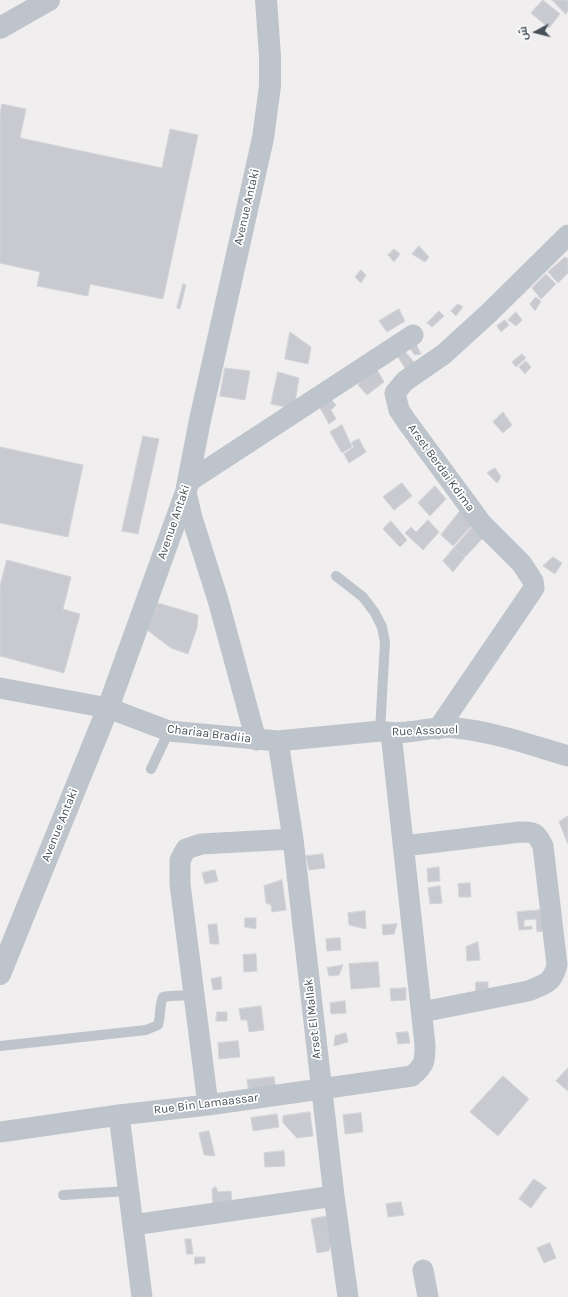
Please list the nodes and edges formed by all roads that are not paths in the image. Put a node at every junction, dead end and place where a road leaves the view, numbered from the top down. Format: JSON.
{"nodes":[{"id":1,"x":49,"y":0,"type":"edge"},
{"id":2,"x":266,"y":0,"type":"edge"},
{"id":3,"x":0,"y":28,"type":"edge"},
{"id":4,"x":568,"y":234,"type":"edge"},
{"id":5,"x":413,"y":335,"type":"dead end"},
{"id":6,"x":187,"y":487,"type":"junction"},
{"id":7,"x":336,"y":576,"type":"dead end"},
{"id":8,"x":0,"y":688,"type":"edge"},
{"id":9,"x":108,"y":708,"type":"junction"},
{"id":10,"x":438,"y":729,"type":"junction"},
{"id":11,"x":169,"y":731,"type":"junction"},
{"id":12,"x":386,"y":732,"type":"junction"},
{"id":13,"x":256,"y":740,"type":"junction"},
{"id":14,"x":278,"y":741,"type":"junction"},
{"id":15,"x":568,"y":756,"type":"edge"},
{"id":16,"x":151,"y":769,"type":"dead end"},
{"id":17,"x":293,"y":839,"type":"junction"},
{"id":18,"x":404,"y":846,"type":"junction"},
{"id":19,"x":0,"y":974,"type":"edge"},
{"id":20,"x":194,"y":996,"type":"junction"},
{"id":21,"x":422,"y":1012,"type":"junction"},
{"id":22,"x":0,"y":1046,"type":"edge"},
{"id":23,"x":321,"y":1088,"type":"junction"},
{"id":24,"x":208,"y":1105,"type":"junction"},
{"id":25,"x":119,"y":1115,"type":"junction"},
{"id":26,"x":0,"y":1132,"type":"edge"},
{"id":27,"x":128,"y":1191,"type":"junction"},
{"id":28,"x":63,"y":1195,"type":"dead end"},
{"id":29,"x":334,"y":1196,"type":"junction"},
{"id":30,"x":133,"y":1225,"type":"junction"},
{"id":31,"x":423,"y":1270,"type":"dead end"},
{"id":32,"x":142,"y":1297,"type":"edge"},
{"id":33,"x":348,"y":1297,"type":"edge"},
{"id":34,"x":428,"y":1297,"type":"edge"}],
"edges":[{"from":1,"to":3,"type":"street"},
{"from":2,"to":6,"type":"street","name":"Avenue Antaki"},
{"from":4,"to":10,"type":"street","name":"Arset Berdai Kdima"},
{"from":5,"to":6,"type":"street"},
{"from":6,"to":9,"type":"street","name":"Avenue Antaki"},
{"from":6,"to":13,"type":"street"},
{"from":7,"to":12,"type":"lane"},
{"from":8,"to":9,"type":"street","name":"Chariaa Bradiia"},
{"from":9,"to":11,"type":"street","name":"Chariaa Bradiia"},
{"from":9,"to":19,"type":"street","name":"Avenue Antaki"},
{"from":10,"to":12,"type":"street","name":"Rue Assouel"},
{"from":10,"to":15,"type":"street","name":"Rue Assouel"},
{"from":11,"to":13,"type":"street","name":"Chariaa Bradiia"},
{"from":11,"to":16,"type":"lane"},
{"from":12,"to":14,"type":"street","name":"Rue Assouel"},
{"from":12,"to":18,"type":"street"},
{"from":13,"to":14,"type":"street","name":"Chariaa Bradiia"},
{"from":14,"to":17,"type":"street","name":"Arset El Mallak"},
{"from":17,"to":20,"type":"street"},
{"from":17,"to":23,"type":"street","name":"Arset El Mallak"},
{"from":18,"to":21,"type":"street"},
{"from":18,"to":21,"type":"street"},
{"from":20,"to":22,"type":"lane"},
{"from":20,"to":24,"type":"street"},
{"from":21,"to":23,"type":"street","name":"Rue Bin Lamaassar"},
{"from":23,"to":24,"type":"street","name":"Rue Bin Lamaassar"},
{"from":23,"to":29,"type":"street","name":"Arset El Mallak"},
{"from":24,"to":25,"type":"street","name":"Rue Bin Lamaassar"},
{"from":25,"to":26,"type":"street","name":"Rue Bin Lamaassar"},
{"from":25,"to":27,"type":"street"},
{"from":27,"to":28,"type":"lane"},
{"from":27,"to":30,"type":"street"},
{"from":29,"to":30,"type":"street"},
{"from":29,"to":33,"type":"street","name":"Arset El Mallak"},
{"from":30,"to":32,"type":"street"},
{"from":31,"to":34,"type":"street"}]}
